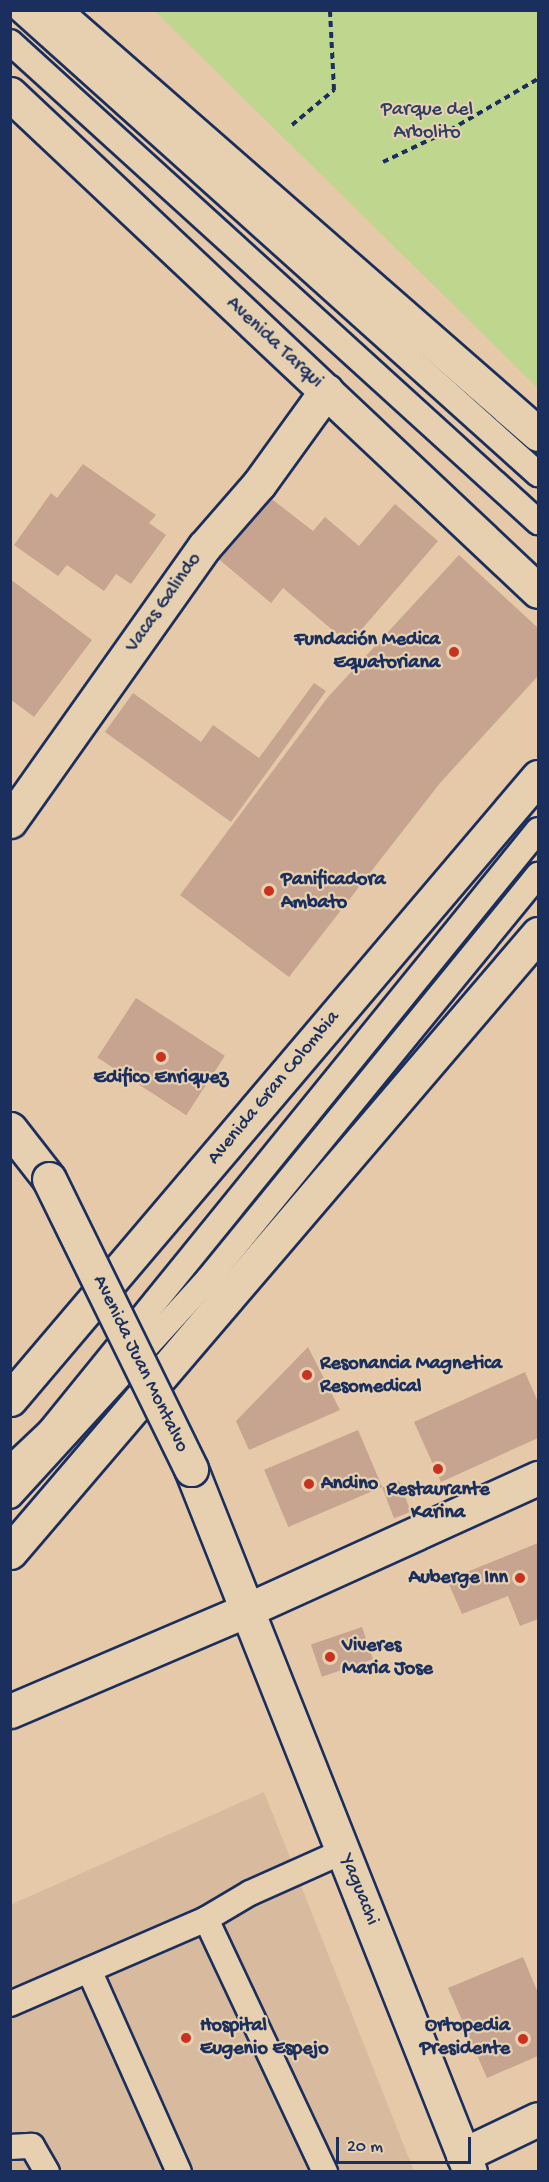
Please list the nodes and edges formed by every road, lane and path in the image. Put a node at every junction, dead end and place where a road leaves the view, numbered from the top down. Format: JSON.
{"nodes":[{"id":1,"x":21,"y":10,"type":"edge"},
{"id":2,"x":53,"y":10,"type":"edge"},
{"id":3,"x":330,"y":10,"type":"edge"},
{"id":4,"x":10,"y":42,"type":"edge"},
{"id":5,"x":538,"y":79,"type":"edge"},
{"id":6,"x":10,"y":94,"type":"edge"},
{"id":7,"x":292,"y":125,"type":"dead end"},
{"id":8,"x":383,"y":162,"type":"dead end"},
{"id":9,"x":326,"y":391,"type":"junction"},
{"id":10,"x":538,"y":434,"type":"edge"},
{"id":11,"x":538,"y":474,"type":"edge"},
{"id":12,"x":538,"y":522,"type":"edge"},
{"id":13,"x":538,"y":591,"type":"edge"},
{"id":14,"x":538,"y":777,"type":"edge"},
{"id":15,"x":10,"y":821,"type":"edge"},
{"id":16,"x":538,"y":830,"type":"edge"},
{"id":17,"x":538,"y":874,"type":"edge"},
{"id":18,"x":538,"y":933,"type":"edge"},
{"id":19,"x":10,"y":1129,"type":"edge"},
{"id":20,"x":10,"y":1399,"type":"edge"},
{"id":21,"x":10,"y":1469,"type":"edge"},
{"id":22,"x":538,"y":1478,"type":"edge"},
{"id":23,"x":10,"y":1496,"type":"edge"},
{"id":24,"x":10,"y":1552,"type":"edge"},
{"id":25,"x":247,"y":1610,"type":"junction"},
{"id":26,"x":10,"y":1711,"type":"edge"},
{"id":27,"x":344,"y":1851,"type":"junction"},
{"id":28,"x":206,"y":1919,"type":"junction"},
{"id":29,"x":89,"y":1970,"type":"junction"},
{"id":30,"x":10,"y":2004,"type":"edge"},
{"id":31,"x":538,"y":2119,"type":"edge"},
{"id":32,"x":10,"y":2147,"type":"edge"},
{"id":33,"x":467,"y":2163,"type":"edge"},
{"id":34,"x":47,"y":2172,"type":"edge"},
{"id":35,"x":178,"y":2172,"type":"edge"},
{"id":36,"x":324,"y":2172,"type":"edge"}],
"edges":[{"from":1,"to":11,"type":"lane"},
{"from":2,"to":10,"type":"main road"},
{"from":3,"to":7,"type":"path"},
{"from":4,"to":12,"type":"lane"},
{"from":5,"to":8,"type":"path"},
{"from":6,"to":9,"type":"main road","name":"Avenida Tarqui"},
{"from":9,"to":13,"type":"main road","name":"Avenida Tarqui"},
{"from":9,"to":15,"type":"main road","name":"Vacas Galindo"},
{"from":14,"to":20,"type":"main road","name":"Avenida Gran Colombia"},
{"from":16,"to":21,"type":"lane"},
{"from":17,"to":23,"type":"lane"},
{"from":18,"to":24,"type":"main road"},
{"from":19,"to":25,"type":"main road","name":"Avenida Juan Montalvo","bridge":true},
{"from":22,"to":25,"type":"main road"},
{"from":25,"to":26,"type":"main road"},
{"from":25,"to":27,"type":"main road","name":"Yaguachi"},
{"from":27,"to":28,"type":"lane"},
{"from":27,"to":33,"type":"main road","name":"Yaguachi"},
{"from":28,"to":29,"type":"lane"},
{"from":28,"to":36,"type":"lane"},
{"from":29,"to":30,"type":"lane"},
{"from":29,"to":35,"type":"lane"},
{"from":31,"to":33,"type":"main road"},
{"from":32,"to":34,"type":"lane"}]}
